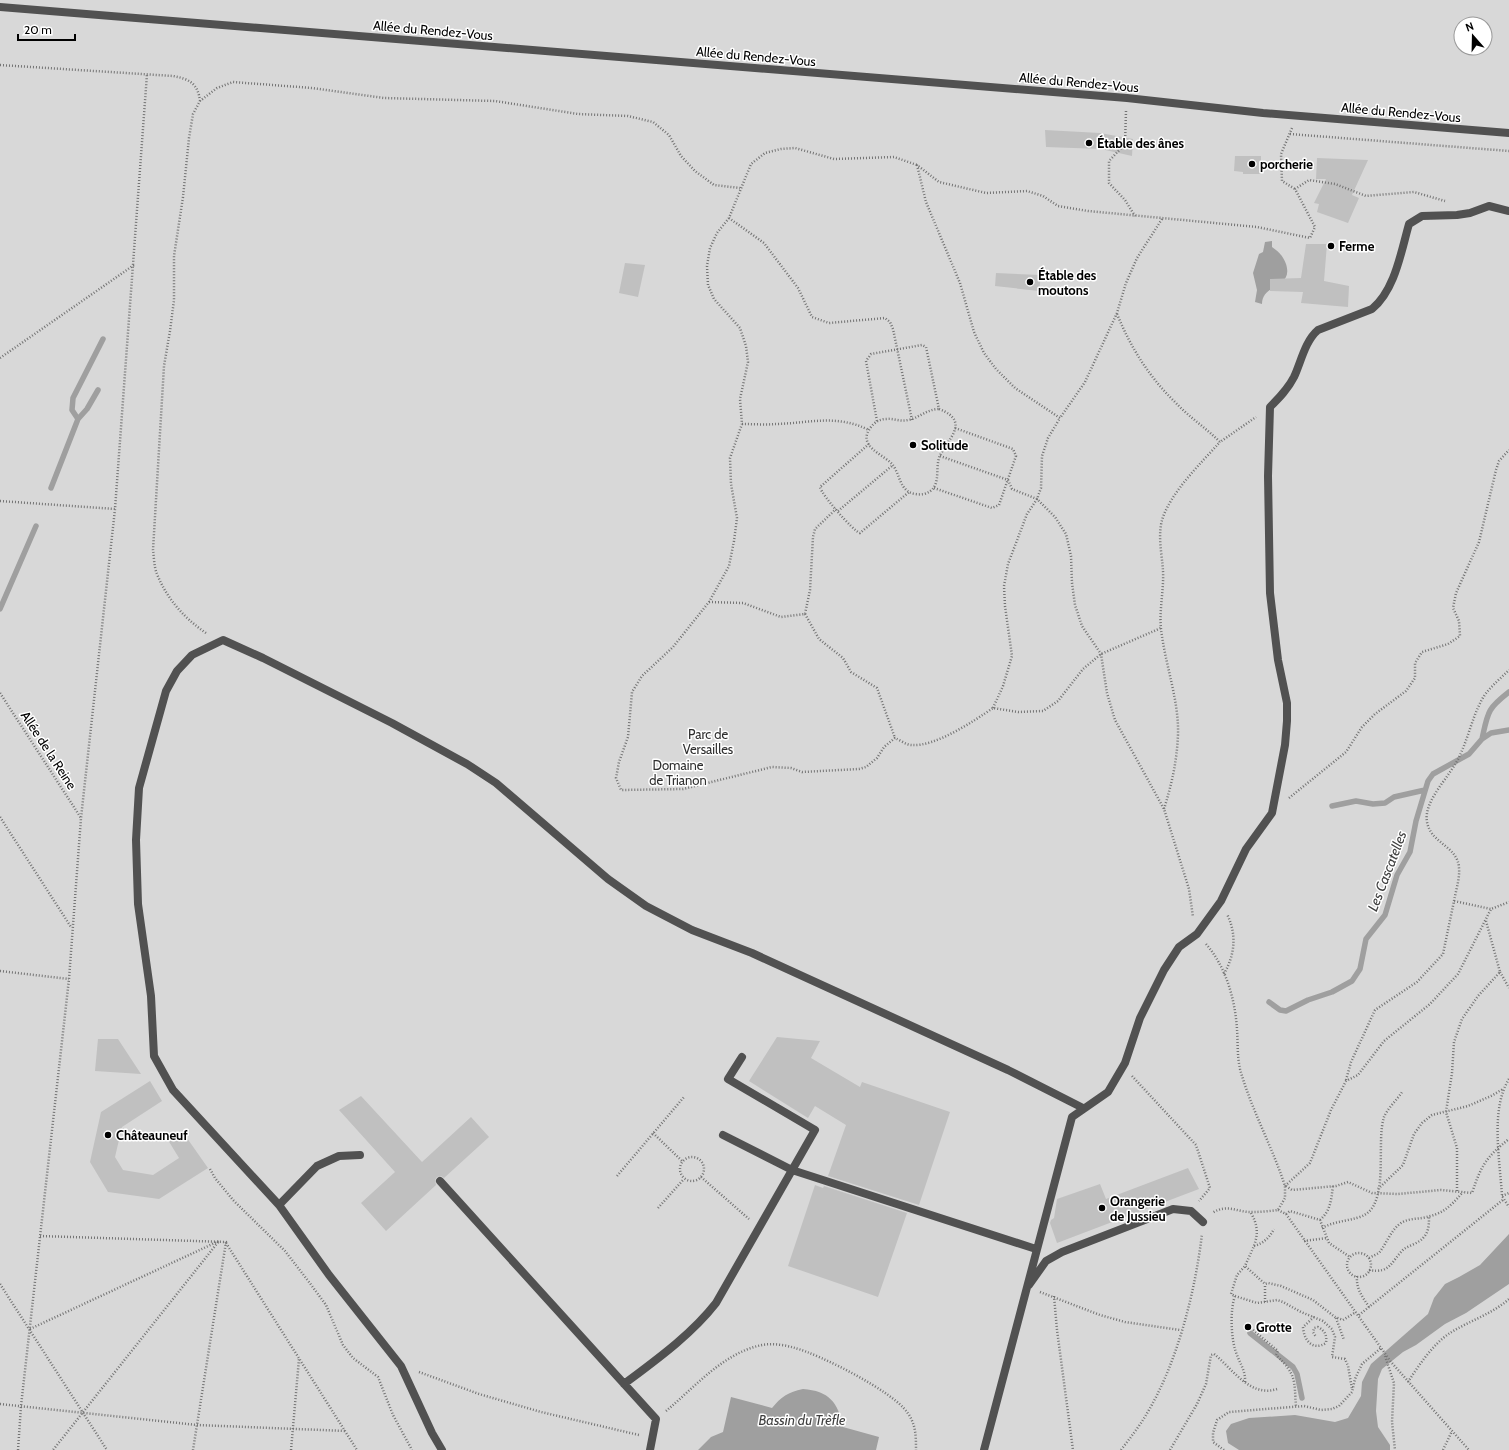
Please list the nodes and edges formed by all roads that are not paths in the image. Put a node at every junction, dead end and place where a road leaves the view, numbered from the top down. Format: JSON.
{"nodes":[{"id":1,"x":0,"y":7,"type":"edge"},
{"id":2,"x":1509,"y":133,"type":"edge"},
{"id":3,"x":1509,"y":211,"type":"edge"},
{"id":4,"x":742,"y":1057,"type":"dead end"},
{"id":5,"x":1083,"y":1108,"type":"junction"},
{"id":6,"x":723,"y":1135,"type":"dead end"},
{"id":7,"x":360,"y":1155,"type":"dead end"},
{"id":8,"x":792,"y":1170,"type":"junction"},
{"id":9,"x":440,"y":1181,"type":"dead end"},
{"id":10,"x":279,"y":1205,"type":"junction"},
{"id":11,"x":1203,"y":1222,"type":"road end"},
{"id":12,"x":1036,"y":1249,"type":"junction"},
{"id":13,"x":1025,"y":1290,"type":"junction"},
{"id":14,"x":624,"y":1384,"type":"junction"},
{"id":15,"x":442,"y":1450,"type":"edge"},
{"id":16,"x":650,"y":1450,"type":"edge"},
{"id":17,"x":984,"y":1450,"type":"edge"}],
"edges":[{"from":1,"to":2,"type":"lane","name":"Allée du Rendez-Vous"},
{"from":3,"to":5,"type":"lane"},
{"from":4,"to":8,"type":"lane"},
{"from":5,"to":10,"type":"lane"},
{"from":5,"to":12,"type":"lane"},
{"from":6,"to":8,"type":"lane"},
{"from":7,"to":10,"type":"lane"},
{"from":8,"to":12,"type":"lane"},
{"from":8,"to":14,"type":"lane"},
{"from":9,"to":14,"type":"lane"},
{"from":10,"to":15,"type":"lane"},
{"from":11,"to":13,"type":"lane"},
{"from":12,"to":13,"type":"lane"},
{"from":13,"to":17,"type":"lane"},
{"from":14,"to":16,"type":"lane"}]}
